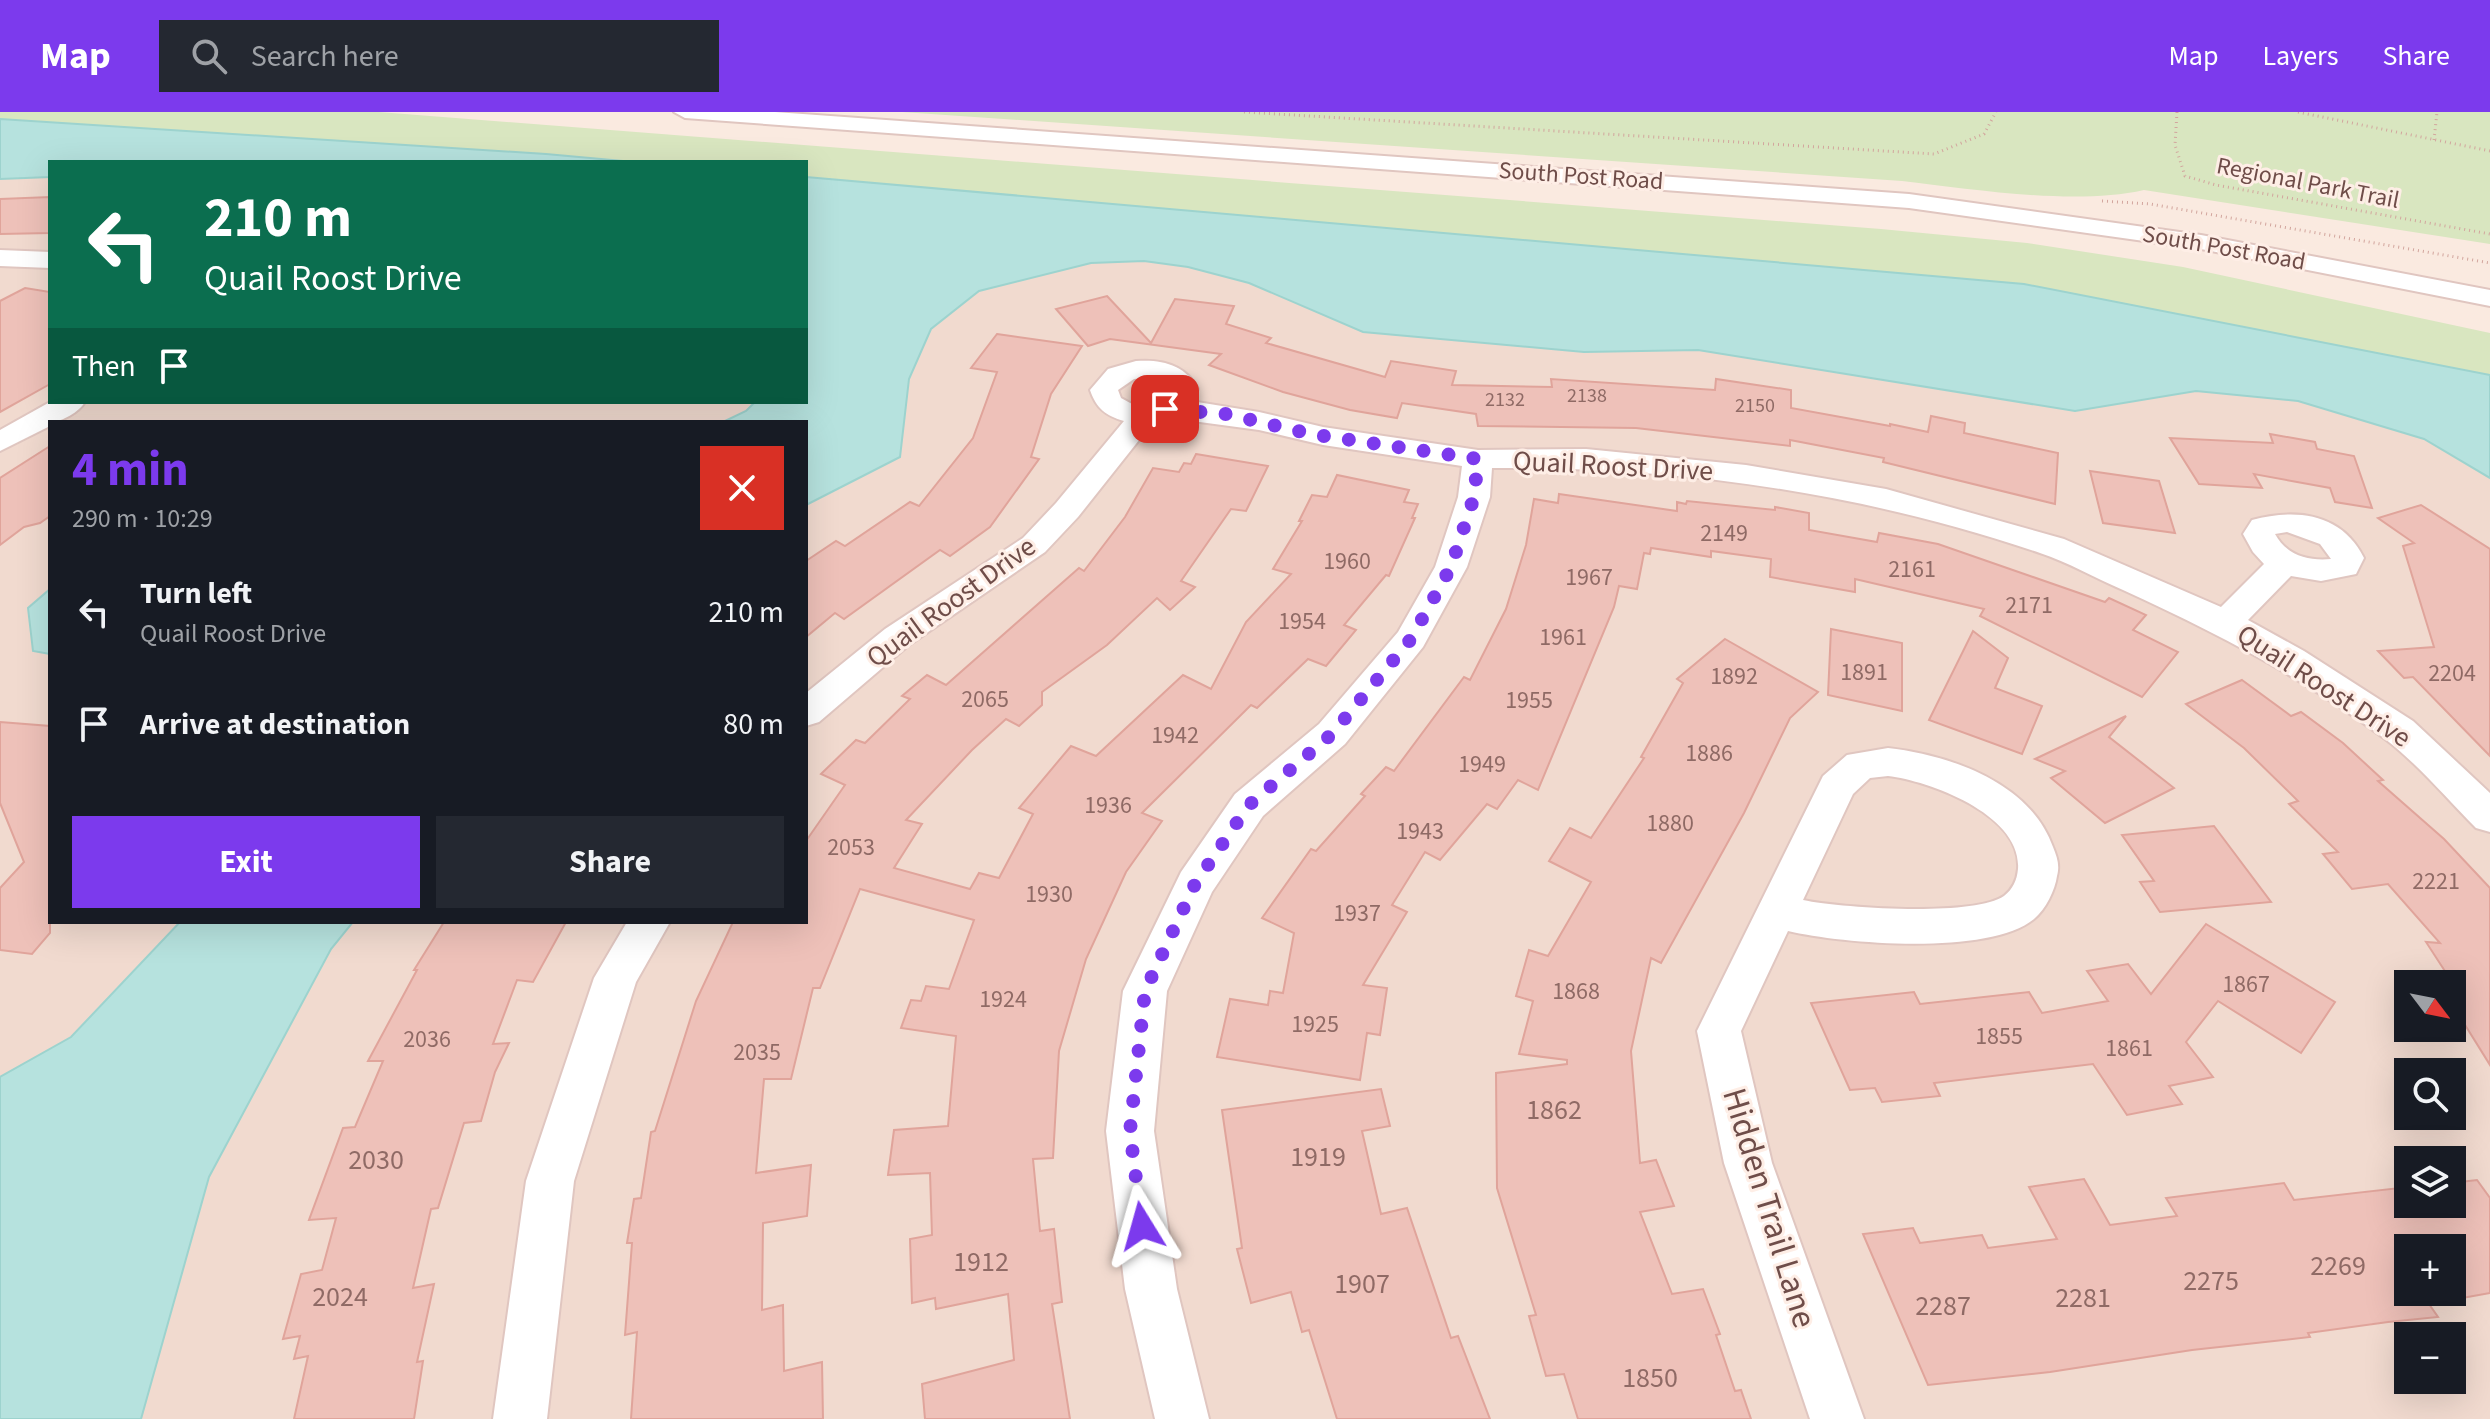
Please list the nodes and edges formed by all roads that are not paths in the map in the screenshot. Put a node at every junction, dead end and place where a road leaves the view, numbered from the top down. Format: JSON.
{"nodes":[{"id":1,"x":685,"y":112,"type":"edge"},
{"id":2,"x":0,"y":258,"type":"edge"},
{"id":3,"x":48,"y":260,"type":"edge"},
{"id":4,"x":2485,"y":293,"type":"edge"},
{"id":5,"x":67,"y":404,"type":"edge"},
{"id":6,"x":0,"y":442,"type":"edge"},
{"id":7,"x":1478,"y":459,"type":"junction"},
{"id":8,"x":2285,"y":562,"type":"dead end"},
{"id":9,"x":2226,"y":623,"type":"junction"},
{"id":10,"x":808,"y":711,"type":"edge"},
{"id":11,"x":2490,"y":817,"type":"edge"},
{"id":12,"x":1777,"y":912,"type":"junction"},
{"id":13,"x":648,"y":924,"type":"edge"},
{"id":14,"x":520,"y":1419,"type":"edge"},
{"id":15,"x":1182,"y":1419,"type":"edge"},
{"id":16,"x":1837,"y":1419,"type":"edge"}],
"edges":[{"from":1,"to":4,"type":"street","name":"South Post Road"},
{"from":2,"to":3,"type":"street"},
{"from":5,"to":6,"type":"street"},
{"from":7,"to":9,"type":"street","name":"Quail Roost Drive"},
{"from":7,"to":10,"type":"street","name":"Quail Roost Drive"},
{"from":7,"to":15,"type":"street"},
{"from":8,"to":9,"type":"street","name":"Quail Roost Drive"},
{"from":9,"to":11,"type":"street","name":"Quail Roost Drive"},
{"from":12,"to":12,"type":"street","name":"Hidden Trail Lane"},
{"from":12,"to":16,"type":"street","name":"Hidden Trail Lane"},
{"from":13,"to":14,"type":"street"}]}
